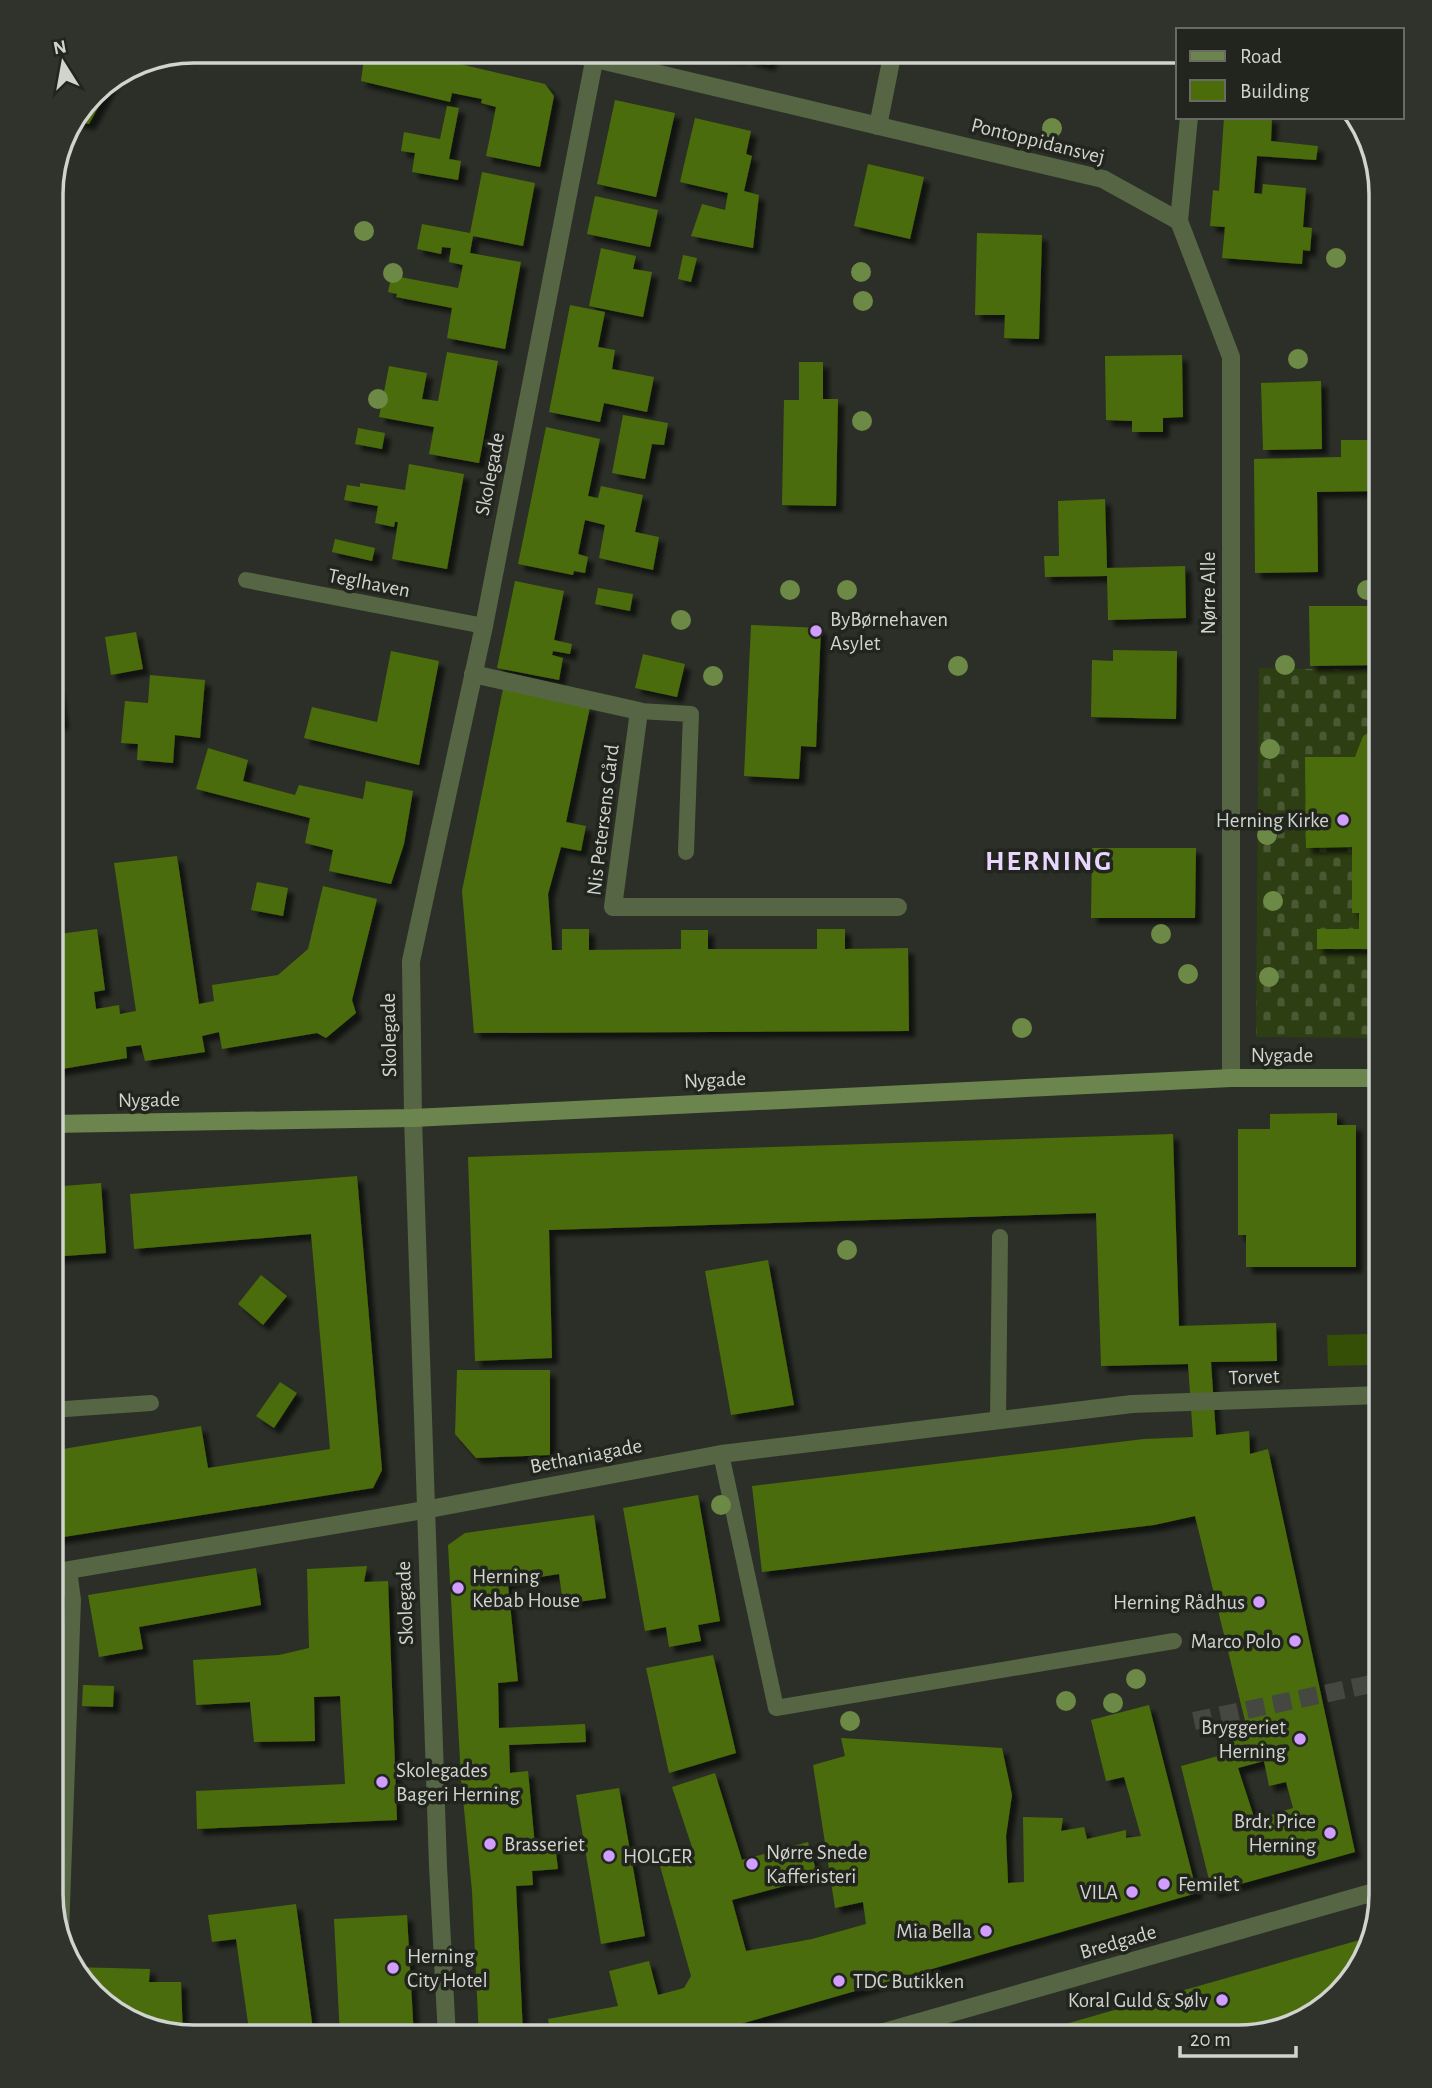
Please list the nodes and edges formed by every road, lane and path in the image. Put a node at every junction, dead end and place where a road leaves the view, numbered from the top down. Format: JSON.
{"nodes":[{"id":1,"x":593,"y":63,"type":"edge"},
{"id":2,"x":627,"y":63,"type":"edge"},
{"id":3,"x":891,"y":63,"type":"edge"},
{"id":4,"x":1189,"y":119,"type":"edge"},
{"id":5,"x":878,"y":126,"type":"junction"},
{"id":6,"x":1180,"y":221,"type":"junction"},
{"id":7,"x":246,"y":580,"type":"dead end"},
{"id":8,"x":484,"y":626,"type":"junction"},
{"id":9,"x":473,"y":674,"type":"junction"},
{"id":10,"x":639,"y":711,"type":"junction"},
{"id":11,"x":686,"y":852,"type":"dead end"},
{"id":12,"x":898,"y":906,"type":"dead end"},
{"id":13,"x":1369,"y":1077,"type":"edge"},
{"id":14,"x":1231,"y":1078,"type":"junction"},
{"id":15,"x":413,"y":1118,"type":"junction"},
{"id":16,"x":63,"y":1124,"type":"edge"},
{"id":17,"x":1000,"y":1237,"type":"dead end"},
{"id":18,"x":1369,"y":1395,"type":"edge"},
{"id":19,"x":151,"y":1404,"type":"dead end"},
{"id":20,"x":1132,"y":1404,"type":"joint"},
{"id":21,"x":63,"y":1409,"type":"edge"},
{"id":22,"x":998,"y":1420,"type":"junction"},
{"id":23,"x":721,"y":1454,"type":"junction"},
{"id":24,"x":425,"y":1510,"type":"junction"},
{"id":25,"x":63,"y":1571,"type":"edge"},
{"id":26,"x":63,"y":1578,"type":"edge"},
{"id":27,"x":1174,"y":1640,"type":"dead end"},
{"id":28,"x":63,"y":1877,"type":"edge"},
{"id":29,"x":1369,"y":1893,"type":"edge"},
{"id":30,"x":446,"y":2025,"type":"edge"},
{"id":31,"x":913,"y":2025,"type":"edge"}],
"edges":[{"from":1,"to":8,"type":"street","name":"Skolegade"},
{"from":2,"to":5,"type":"street","name":"Pontoppidansvej"},
{"from":3,"to":5,"type":"street"},
{"from":4,"to":6,"type":"street","name":"Nørre Alle"},
{"from":5,"to":6,"type":"street","name":"Pontoppidansvej"},
{"from":6,"to":14,"type":"street","name":"Nørre Alle"},
{"from":7,"to":8,"type":"lane","name":"Teglhaven"},
{"from":8,"to":9,"type":"street","name":"Skolegade"},
{"from":9,"to":10,"type":"street"},
{"from":9,"to":15,"type":"street","name":"Skolegade"},
{"from":10,"to":11,"type":"lane"},
{"from":10,"to":12,"type":"street","name":"Nis Petersens Gård"},
{"from":13,"to":14,"type":"main road","name":"Nygade"},
{"from":14,"to":15,"type":"main road","name":"Nygade"},
{"from":15,"to":16,"type":"main road","name":"Nygade"},
{"from":15,"to":24,"type":"street","name":"Skolegade"},
{"from":17,"to":22,"type":"lane"},
{"from":18,"to":20,"type":"street","name":"Torvet"},
{"from":19,"to":21,"type":"lane"},
{"from":20,"to":22,"type":"street","name":"Bethaniagade"},
{"from":22,"to":23,"type":"street","name":"Bethaniagade"},
{"from":23,"to":24,"type":"street","name":"Bethaniagade"},
{"from":23,"to":27,"type":"lane"},
{"from":24,"to":25,"type":"street","name":"Bethaniagade"},
{"from":24,"to":30,"type":"street","name":"Skolegade"},
{"from":26,"to":28,"type":"lane"},
{"from":29,"to":31,"type":"street","name":"Bredgade"}]}
